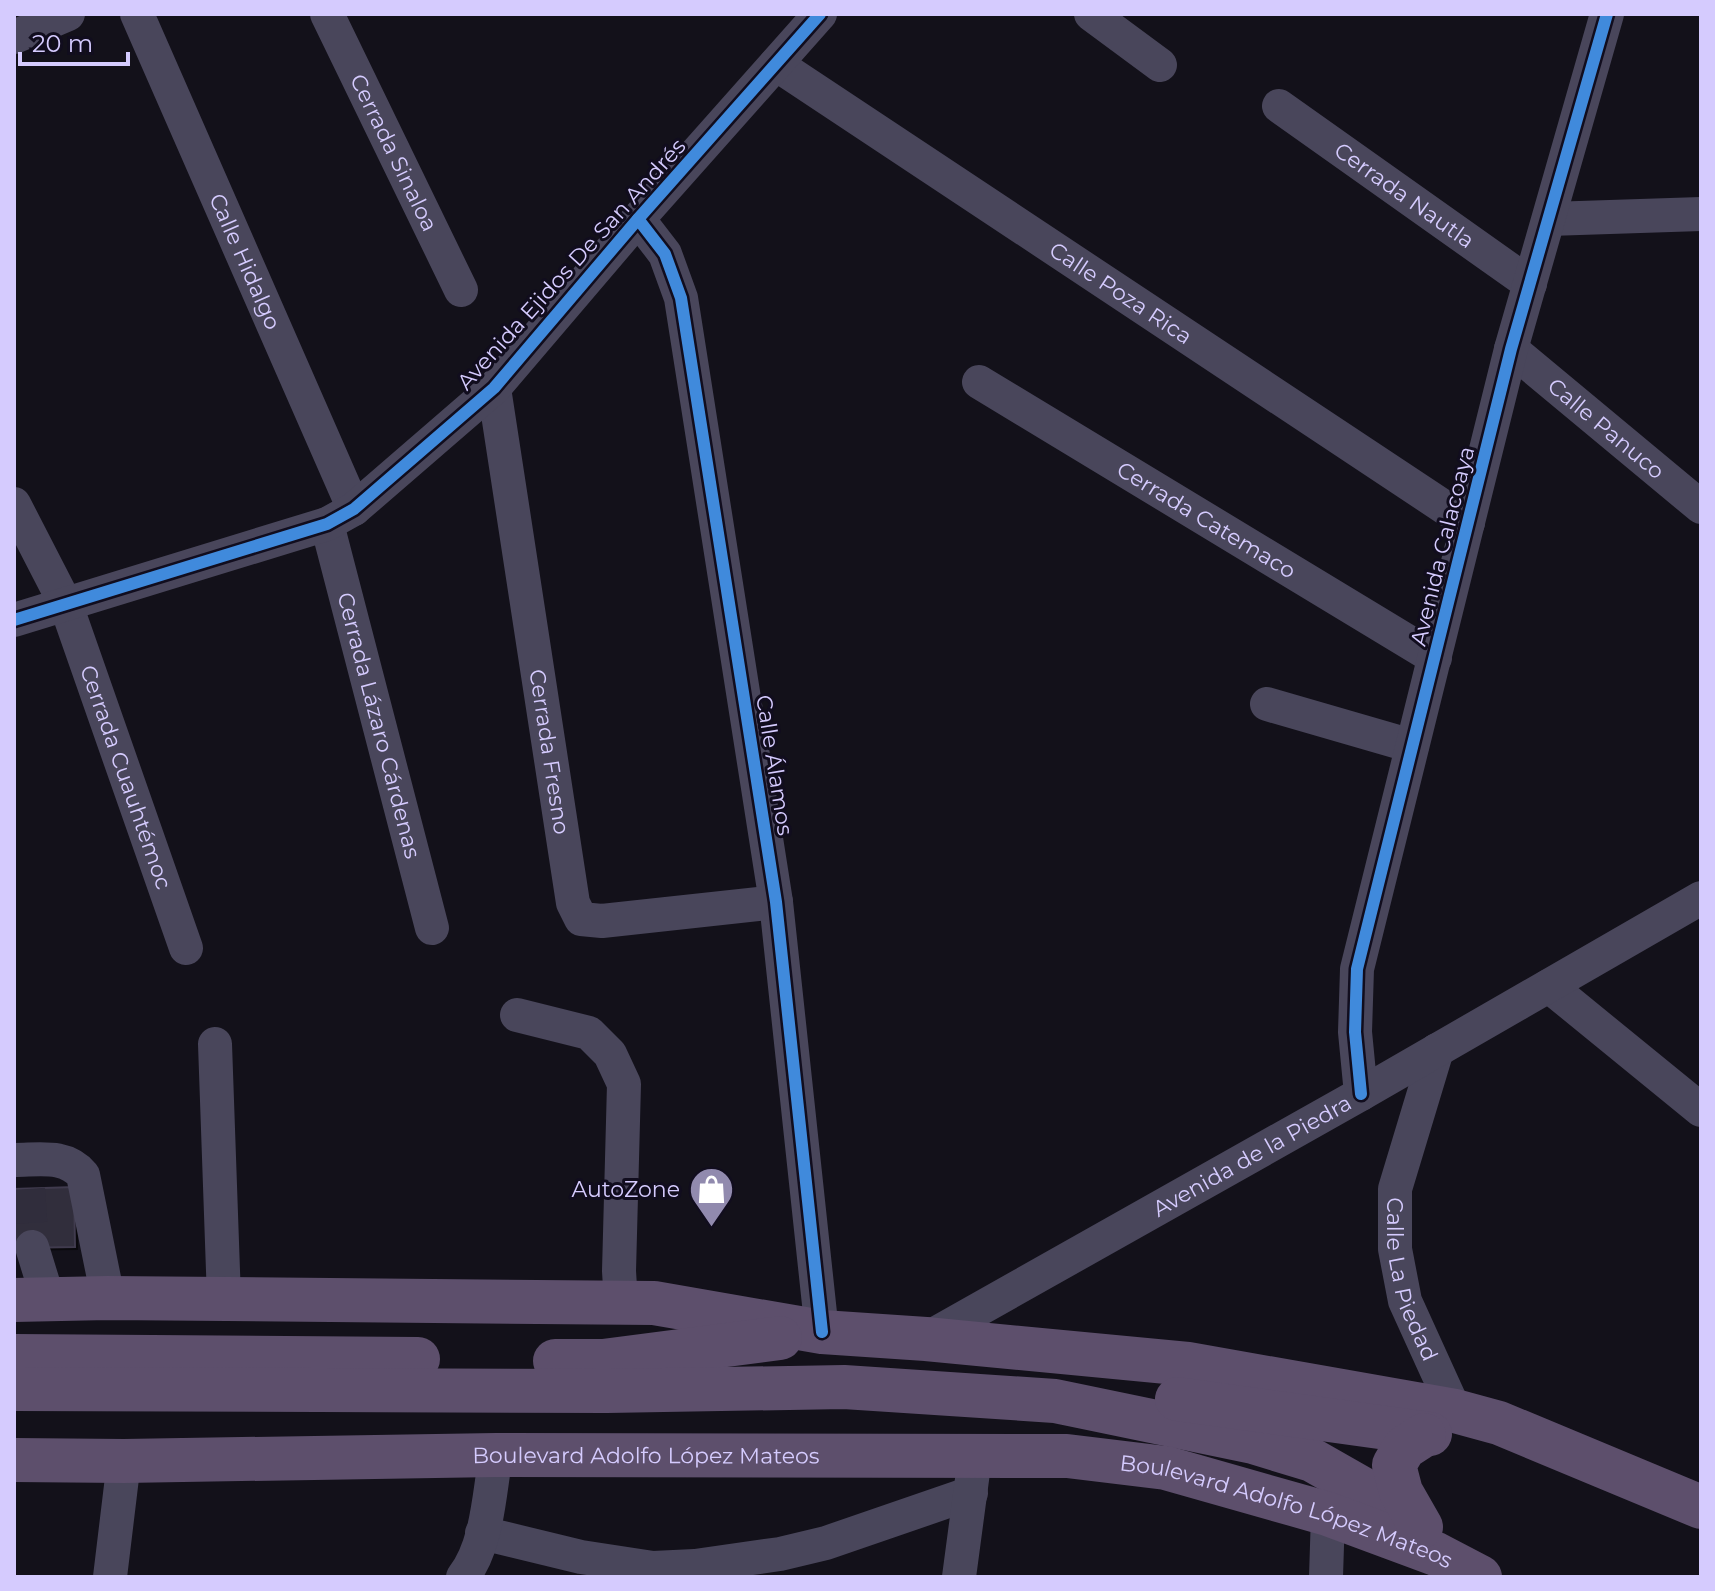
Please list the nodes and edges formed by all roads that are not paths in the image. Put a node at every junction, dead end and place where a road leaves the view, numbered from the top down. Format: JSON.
{"nodes":[{"id":1,"x":68,"y":14,"type":"edge"},
{"id":2,"x":137,"y":14,"type":"edge"},
{"id":3,"x":327,"y":14,"type":"edge"},
{"id":4,"x":820,"y":14,"type":"edge"},
{"id":5,"x":1091,"y":14,"type":"edge"},
{"id":6,"x":1607,"y":14,"type":"edge"},
{"id":7,"x":14,"y":37,"type":"edge"},
{"id":8,"x":776,"y":64,"type":"junction"},
{"id":9,"x":1160,"y":65,"type":"dead end"},
{"id":10,"x":1279,"y":106,"type":"dead end"},
{"id":11,"x":1701,"y":214,"type":"edge"},
{"id":12,"x":638,"y":219,"type":"junction"},
{"id":13,"x":1549,"y":219,"type":"junction"},
{"id":14,"x":1530,"y":284,"type":"junction"},
{"id":15,"x":461,"y":290,"type":"dead end"},
{"id":16,"x":1511,"y":349,"type":"junction"},
{"id":17,"x":979,"y":382,"type":"dead end"},
{"id":18,"x":494,"y":388,"type":"junction"},
{"id":19,"x":14,"y":504,"type":"edge"},
{"id":20,"x":1701,"y":507,"type":"edge"},
{"id":21,"x":341,"y":517,"type":"junction"},
{"id":22,"x":1468,"y":523,"type":"junction"},
{"id":23,"x":66,"y":605,"type":"junction"},
{"id":24,"x":14,"y":620,"type":"edge"},
{"id":25,"x":1435,"y":658,"type":"junction"},
{"id":26,"x":1267,"y":704,"type":"dead end"},
{"id":27,"x":1412,"y":746,"type":"junction"},
{"id":28,"x":1701,"y":898,"type":"edge"},
{"id":29,"x":776,"y":902,"type":"junction"},
{"id":30,"x":432,"y":928,"type":"dead end"},
{"id":31,"x":186,"y":948,"type":"dead end"},
{"id":32,"x":1549,"y":986,"type":"junction"},
{"id":33,"x":517,"y":1015,"type":"dead end"},
{"id":34,"x":215,"y":1044,"type":"dead end"},
{"id":35,"x":1437,"y":1050,"type":"junction"},
{"id":36,"x":1361,"y":1094,"type":"junction"},
{"id":37,"x":1701,"y":1110,"type":"edge"},
{"id":38,"x":23,"y":1170,"type":"edge"},
{"id":39,"x":32,"y":1247,"type":"tunnel mouth"},
{"id":40,"x":108,"y":1298,"type":"junction"},
{"id":41,"x":224,"y":1299,"type":"junction"},
{"id":42,"x":31,"y":1300,"type":"edge"},
{"id":43,"x":621,"y":1303,"type":"junction"},
{"id":44,"x":822,"y":1332,"type":"junction"},
{"id":45,"x":926,"y":1339,"type":"junction"},
{"id":46,"x":16,"y":1373,"type":"edge"},
{"id":47,"x":1439,"y":1423,"type":"junction"},
{"id":48,"x":496,"y":1455,"type":"junction"},
{"id":49,"x":14,"y":1460,"type":"edge"},
{"id":50,"x":124,"y":1461,"type":"junction"},
{"id":51,"x":973,"y":1474,"type":"junction"},
{"id":52,"x":1701,"y":1507,"type":"edge"},
{"id":53,"x":1328,"y":1514,"type":"junction"},
{"id":54,"x":482,"y":1533,"type":"junction"},
{"id":55,"x":1436,"y":1554,"type":"junction"},
{"id":56,"x":110,"y":1577,"type":"edge"},
{"id":57,"x":463,"y":1577,"type":"edge"},
{"id":58,"x":959,"y":1577,"type":"edge"},
{"id":59,"x":1326,"y":1577,"type":"edge"},
{"id":60,"x":1480,"y":1577,"type":"edge"}],
"edges":[{"from":1,"to":7,"type":"street"},
{"from":2,"to":21,"type":"street","name":"Calle Hidalgo"},
{"from":3,"to":15,"type":"street","name":"Cerrada Sinaloa"},
{"from":4,"to":8,"type":"street","name":"Avenida Ejidos De San Andrés"},
{"from":5,"to":9,"type":"street"},
{"from":6,"to":13,"type":"street","name":"Avenida Calacoaya"},
{"from":8,"to":12,"type":"street","name":"Avenida Ejidos De San Andrés"},
{"from":8,"to":22,"type":"street","name":"Calle Poza Rica"},
{"from":10,"to":14,"type":"street","name":"Cerrada Nautla"},
{"from":11,"to":13,"type":"street"},
{"from":12,"to":18,"type":"street","name":"Avenida Ejidos De San Andrés"},
{"from":12,"to":29,"type":"street","name":"Calle Álamos"},
{"from":13,"to":14,"type":"street","name":"Avenida Calacoaya"},
{"from":14,"to":16,"type":"street","name":"Avenida Calacoaya"},
{"from":16,"to":20,"type":"street","name":"Calle Panuco"},
{"from":16,"to":22,"type":"street","name":"Avenida Calacoaya"},
{"from":17,"to":25,"type":"street","name":"Cerrada Catemaco"},
{"from":18,"to":21,"type":"street","name":"Avenida Ejidos De San Andrés"},
{"from":18,"to":29,"type":"street","name":"Cerrada Fresno"},
{"from":19,"to":23,"type":"street","name":"Cerrada Cuauhtémoc"},
{"from":21,"to":23,"type":"street","name":"Avenida Ejidos De San Andrés"},
{"from":21,"to":30,"type":"street","name":"Cerrada Lázaro Cárdenas"},
{"from":22,"to":25,"type":"street","name":"Avenida Calacoaya"},
{"from":23,"to":24,"type":"street","name":"Avenida Ejidos De San Andrés"},
{"from":23,"to":31,"type":"street","name":"Cerrada Cuauhtémoc"},
{"from":25,"to":27,"type":"street","name":"Avenida Calacoaya"},
{"from":26,"to":27,"type":"street"},
{"from":27,"to":36,"type":"street","name":"Avenida Calacoaya"},
{"from":28,"to":32,"type":"street","name":"Avenida de la Piedra"},
{"from":29,"to":44,"type":"street","name":"Calle Álamos"},
{"from":32,"to":35,"type":"street","name":"Avenida de la Piedra"},
{"from":32,"to":37,"type":"street"},
{"from":33,"to":43,"type":"street"},
{"from":34,"to":41,"type":"street"},
{"from":35,"to":36,"type":"street","name":"Avenida de la Piedra"},
{"from":35,"to":47,"type":"street","name":"Calle La Piedad"},
{"from":36,"to":45,"type":"street","name":"Avenida de la Piedra"},
{"from":38,"to":40,"type":"street"},
{"from":39,"to":42,"type":"street"},
{"from":40,"to":41,"type":"main road","name":"Boulevard Adolfo López Mateos"},
{"from":40,"to":42,"type":"main road","name":"Boulevard Adolfo López Mateos"},
{"from":41,"to":43,"type":"main road","name":"Boulevard Adolfo López Mateos"},
{"from":43,"to":44,"type":"main road","name":"Boulevard Adolfo López Mateos"},
{"from":44,"to":45,"type":"main road","name":"Boulevard Adolfo López Mateos"},
{"from":44,"to":46,"type":"main road","name":"Boulevard Adolfo López Mateos"},
{"from":45,"to":47,"type":"main road","name":"Boulevard Adolfo López Mateos"},
{"from":46,"to":55,"type":"main road","name":"Boulevard Adolfo López Mateos"},
{"from":47,"to":52,"type":"main road","name":"Boulevard Adolfo López Mateos"},
{"from":47,"to":55,"type":"main road"},
{"from":48,"to":50,"type":"main road","name":"Boulevard Adolfo López Mateos"},
{"from":48,"to":51,"type":"main road","name":"Boulevard Adolfo López Mateos"},
{"from":48,"to":54,"type":"street"},
{"from":49,"to":50,"type":"main road","name":"Boulevard Adolfo López Mateos"},
{"from":50,"to":56,"type":"street"},
{"from":51,"to":53,"type":"main road","name":"Boulevard Adolfo López Mateos"},
{"from":51,"to":54,"type":"street"},
{"from":51,"to":58,"type":"street"},
{"from":53,"to":55,"type":"main road","name":"Boulevard Adolfo López Mateos"},
{"from":53,"to":59,"type":"street"},
{"from":54,"to":57,"type":"street"},
{"from":55,"to":60,"type":"main road"}]}
